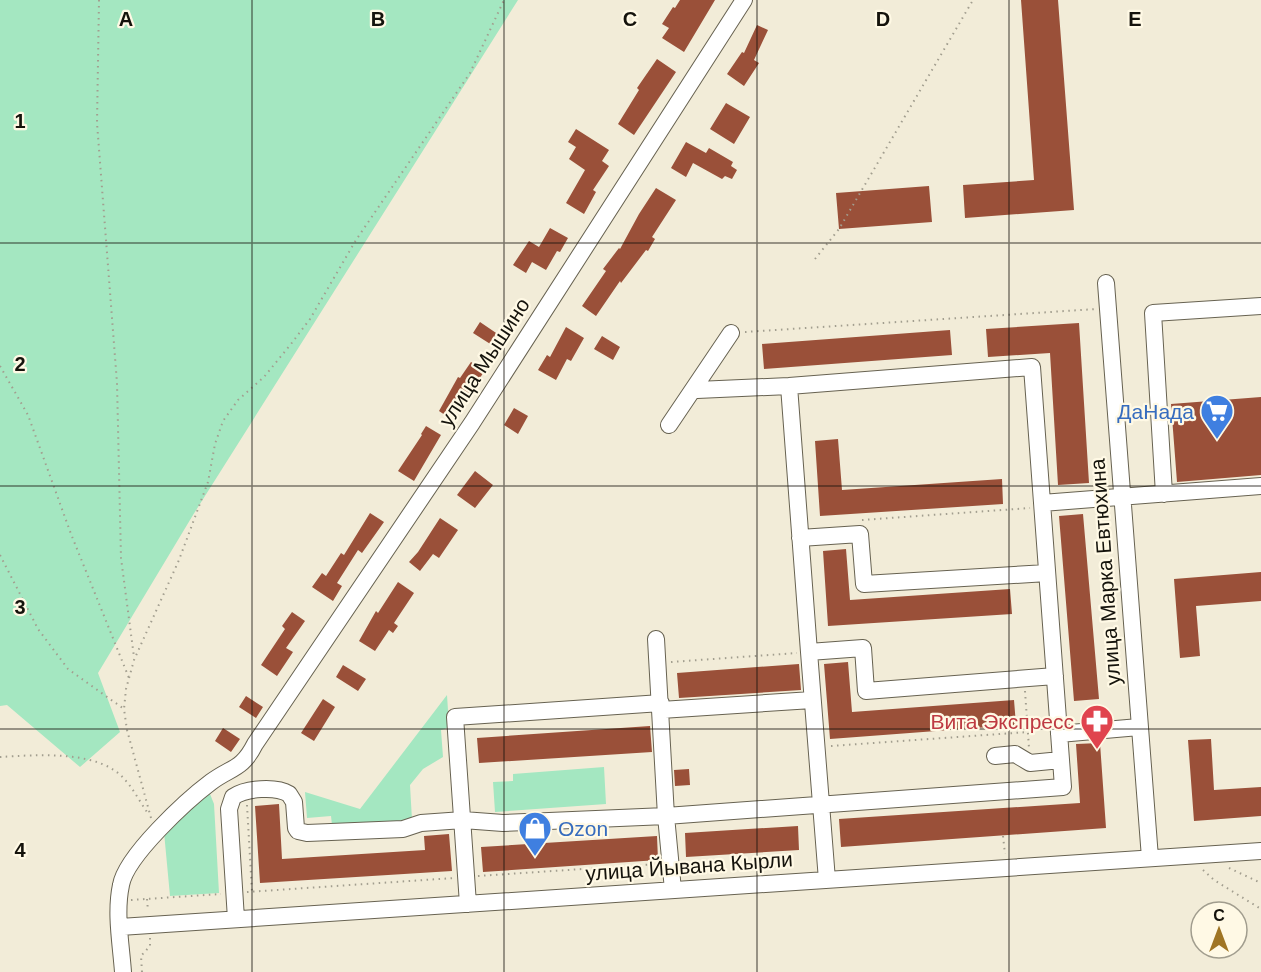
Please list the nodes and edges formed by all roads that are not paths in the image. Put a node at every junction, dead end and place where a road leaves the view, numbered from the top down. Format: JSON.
{"nodes":[{"id":1,"x":744,"y":0,"type":"edge"},
{"id":2,"x":1106,"y":283,"type":"dead end"},
{"id":3,"x":1261,"y":306,"type":"edge"},
{"id":4,"x":731,"y":333,"type":"road end"},
{"id":5,"x":789,"y":386,"type":"junction"},
{"id":6,"x":697,"y":390,"type":"dead end"},
{"id":7,"x":669,"y":425,"type":"dead end"},
{"id":8,"x":1261,"y":486,"type":"edge"},
{"id":9,"x":1164,"y":494,"type":"junction"},
{"id":10,"x":1121,"y":497,"type":"junction"},
{"id":11,"x":1042,"y":505,"type":"junction"},
{"id":12,"x":800,"y":538,"type":"junction"},
{"id":13,"x":1047,"y":573,"type":"junction"},
{"id":14,"x":656,"y":639,"type":"dead end"},
{"id":15,"x":809,"y":652,"type":"junction"},
{"id":16,"x":1055,"y":676,"type":"junction"},
{"id":17,"x":812,"y":700,"type":"junction"},
{"id":18,"x":661,"y":706,"type":"junction"},
{"id":19,"x":1139,"y":727,"type":"junction"},
{"id":20,"x":1059,"y":734,"type":"junction"},
{"id":21,"x":996,"y":756,"type":"dead end"},
{"id":22,"x":1061,"y":760,"type":"junction"},
{"id":23,"x":820,"y":805,"type":"junction"},
{"id":24,"x":666,"y":816,"type":"junction"},
{"id":25,"x":463,"y":820,"type":"junction"},
{"id":26,"x":1261,"y":851,"type":"edge"},
{"id":27,"x":1150,"y":858,"type":"junction"},
{"id":28,"x":826,"y":880,"type":"junction"},
{"id":29,"x":673,"y":890,"type":"junction"},
{"id":30,"x":468,"y":904,"type":"junction"},
{"id":31,"x":236,"y":919,"type":"junction"},
{"id":32,"x":120,"y":927,"type":"junction"},
{"id":33,"x":123,"y":972,"type":"edge"}],
"edges":[{"from":1,"to":32,"type":"street","name":"улица Мышино"},
{"from":2,"to":10,"type":"street","name":"улица Марка Евтюхина"},
{"from":3,"to":9,"type":"street"},
{"from":4,"to":7,"type":"street"},
{"from":5,"to":6,"type":"street"},
{"from":5,"to":11,"type":"street"},
{"from":5,"to":12,"type":"street"},
{"from":8,"to":9,"type":"street"},
{"from":9,"to":10,"type":"street"},
{"from":10,"to":11,"type":"street"},
{"from":10,"to":19,"type":"street","name":"улица Марка Евтюхина"},
{"from":11,"to":13,"type":"street"},
{"from":12,"to":13,"type":"street"},
{"from":12,"to":15,"type":"street"},
{"from":13,"to":16,"type":"street"},
{"from":14,"to":18,"type":"street"},
{"from":15,"to":16,"type":"street"},
{"from":15,"to":17,"type":"street"},
{"from":16,"to":20,"type":"street"},
{"from":17,"to":18,"type":"street"},
{"from":17,"to":23,"type":"street"},
{"from":18,"to":24,"type":"street"},
{"from":18,"to":25,"type":"street"},
{"from":19,"to":20,"type":"street"},
{"from":19,"to":27,"type":"street","name":"улица Марка Евтюхина"},
{"from":20,"to":22,"type":"street"},
{"from":21,"to":22,"type":"street"},
{"from":22,"to":23,"type":"street"},
{"from":23,"to":24,"type":"street"},
{"from":23,"to":28,"type":"street"},
{"from":24,"to":25,"type":"street"},
{"from":24,"to":29,"type":"street"},
{"from":25,"to":30,"type":"street"},
{"from":25,"to":31,"type":"street"},
{"from":26,"to":27,"type":"street","name":"улица Йывана Кырли"},
{"from":27,"to":28,"type":"street","name":"улица Йывана Кырли"},
{"from":28,"to":29,"type":"street","name":"улица Йывана Кырли"},
{"from":29,"to":30,"type":"street","name":"улица Йывана Кырли"},
{"from":30,"to":31,"type":"street","name":"улица Йывана Кырли"},
{"from":31,"to":32,"type":"street","name":"улица Йывана Кырли"},
{"from":32,"to":33,"type":"street","name":"улица Мышино"}]}
